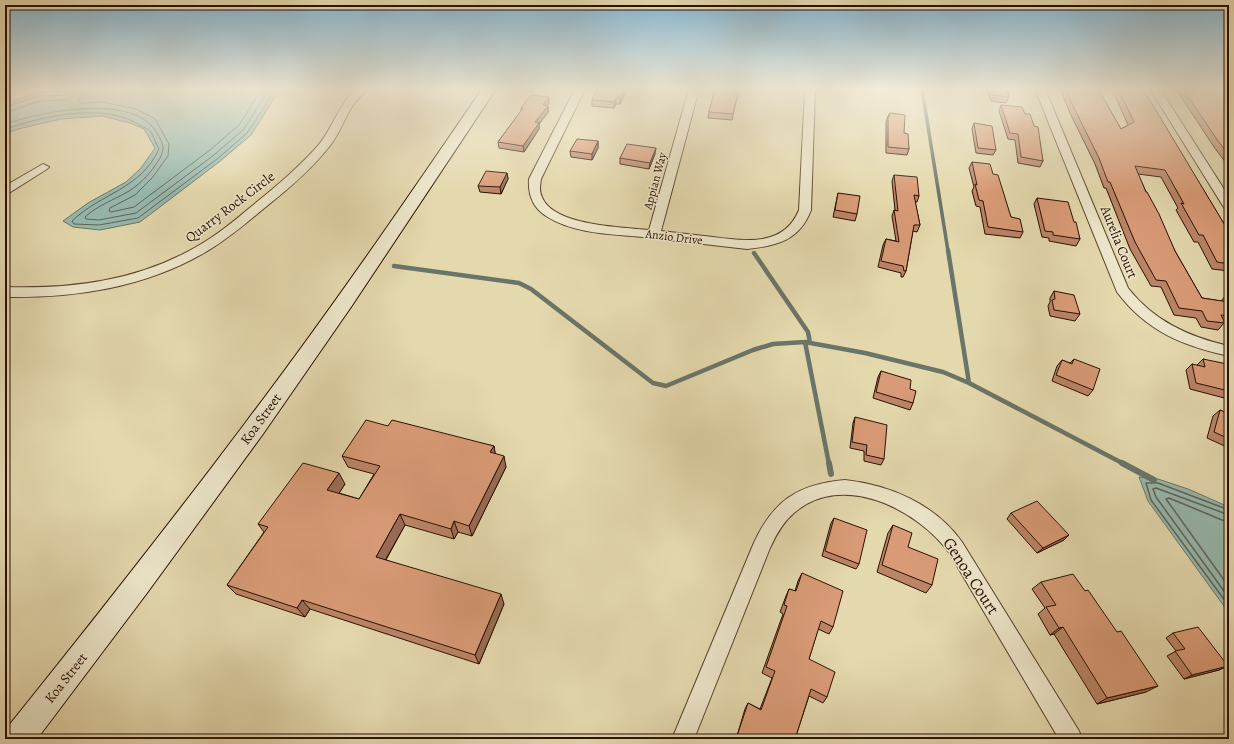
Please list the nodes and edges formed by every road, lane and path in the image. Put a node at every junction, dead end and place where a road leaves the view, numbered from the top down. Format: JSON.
{"nodes":[{"id":1,"x":337,"y":124,"type":"edge"},
{"id":2,"x":466,"y":124,"type":"edge"},
{"id":3,"x":563,"y":124,"type":"edge"},
{"id":4,"x":684,"y":124,"type":"edge"},
{"id":5,"x":809,"y":124,"type":"edge"},
{"id":6,"x":1054,"y":124,"type":"edge"},
{"id":7,"x":1177,"y":124,"type":"edge"},
{"id":8,"x":43,"y":167,"type":"dead end"},
{"id":9,"x":5,"y":191,"type":"edge"},
{"id":10,"x":1229,"y":206,"type":"edge"},
{"id":11,"x":654,"y":234,"type":"junction"},
{"id":12,"x":5,"y":292,"type":"edge"},
{"id":13,"x":1229,"y":351,"type":"edge"},
{"id":14,"x":18,"y":739,"type":"edge"},
{"id":15,"x":683,"y":739,"type":"edge"},
{"id":16,"x":1071,"y":739,"type":"edge"}],
"edges":[{"from":1,"to":12,"type":"street","name":"Quarry Rock Circle"},
{"from":2,"to":14,"type":"main road","name":"Koa Street"},
{"from":3,"to":11,"type":"street","name":"Anzio Drive"},
{"from":4,"to":11,"type":"street","name":"Appian Way"},
{"from":5,"to":11,"type":"street","name":"Anzio Drive"},
{"from":6,"to":13,"type":"street","name":"Aurelia Court"},
{"from":7,"to":10,"type":"street"},
{"from":8,"to":9,"type":"street"},
{"from":15,"to":16,"type":"street","name":"Genoa Court"}]}
